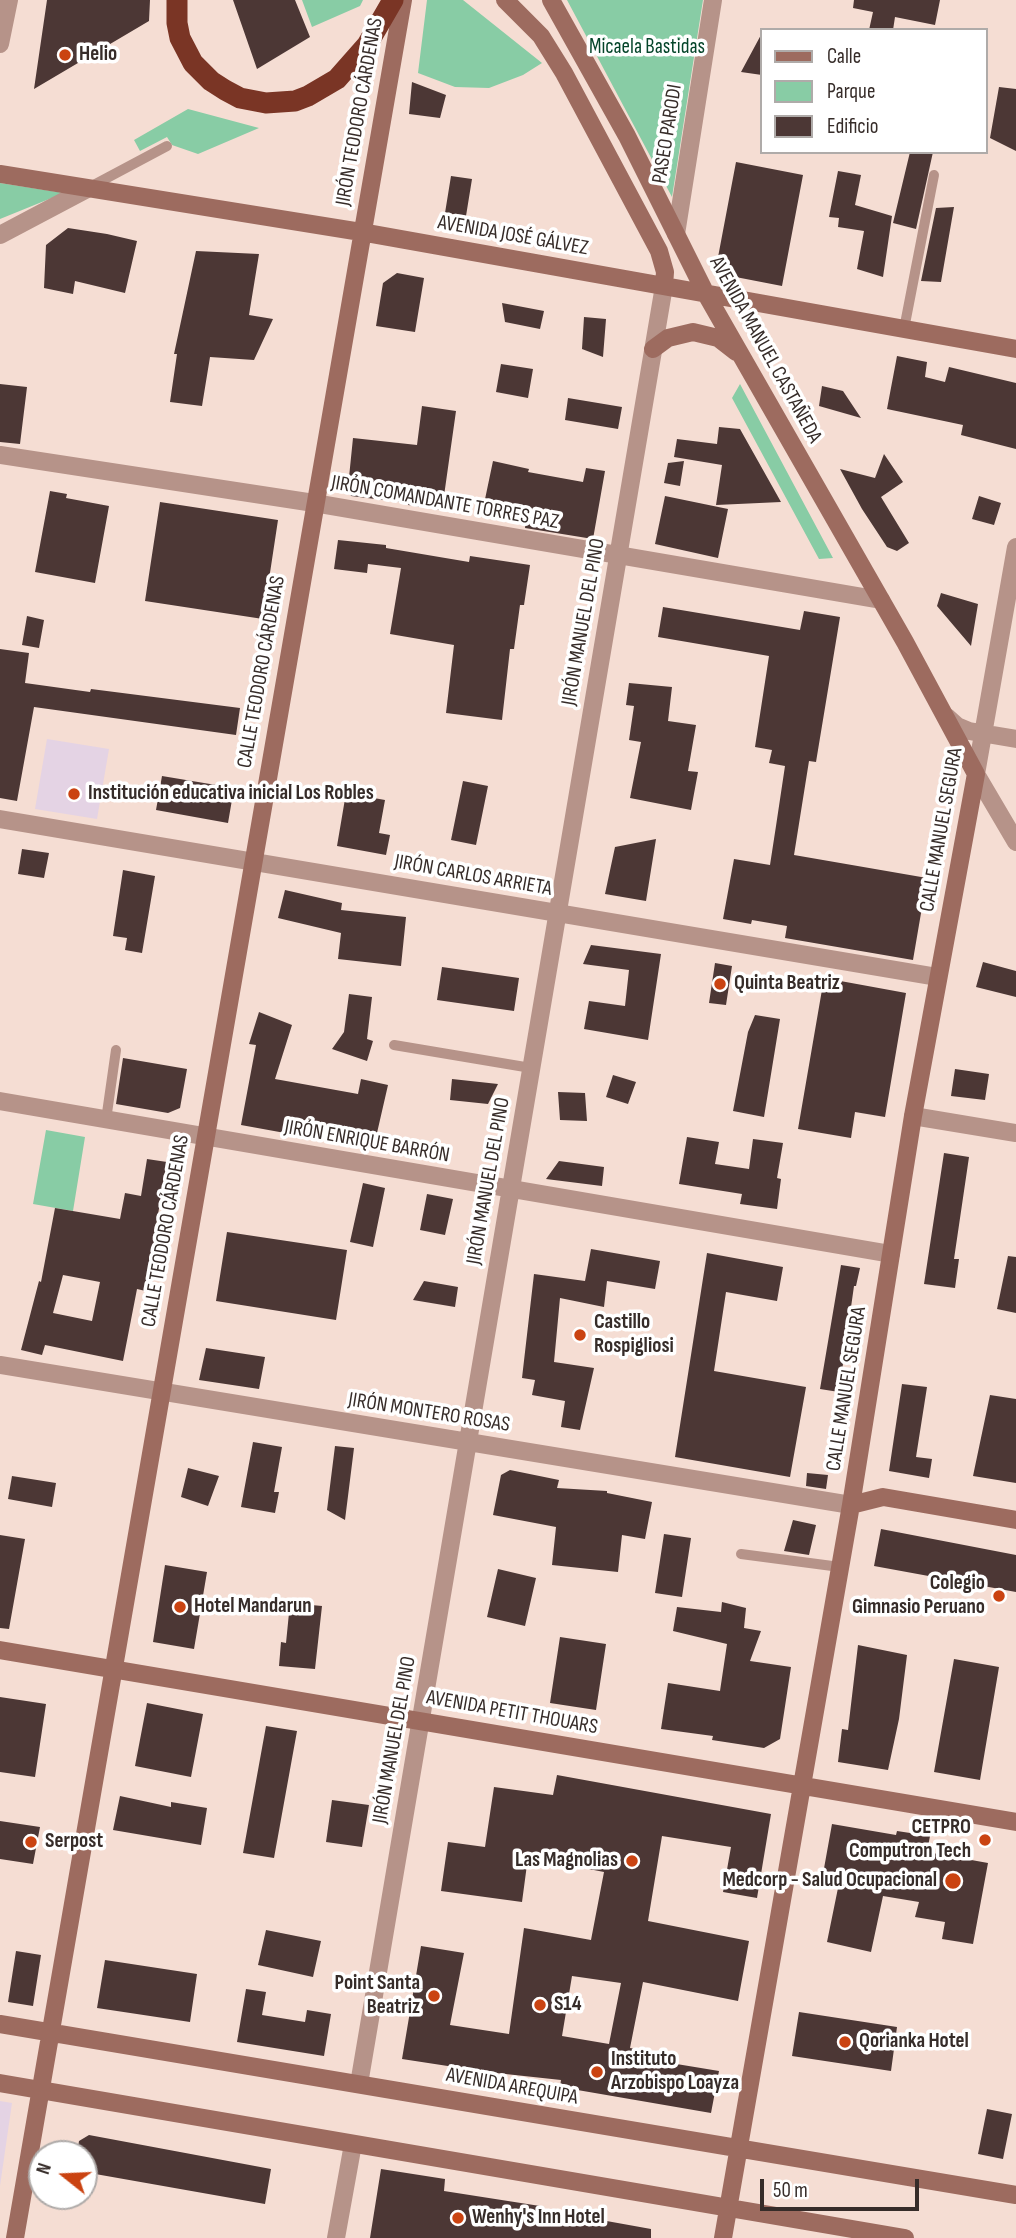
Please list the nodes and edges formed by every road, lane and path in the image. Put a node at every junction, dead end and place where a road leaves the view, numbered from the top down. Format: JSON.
{"nodes":[{"id":1,"x":9,"y":0,"type":"edge"},
{"id":2,"x":177,"y":0,"type":"edge"},
{"id":3,"x":393,"y":0,"type":"edge"},
{"id":4,"x":403,"y":0,"type":"edge"},
{"id":5,"x":505,"y":0,"type":"edge"},
{"id":6,"x":551,"y":0,"type":"edge"},
{"id":7,"x":713,"y":0,"type":"edge"},
{"id":8,"x":0,"y":44,"type":"edge"},
{"id":9,"x":167,"y":146,"type":"dead end"},
{"id":10,"x":0,"y":174,"type":"edge"},
{"id":11,"x":934,"y":175,"type":"dead end"},
{"id":12,"x":87,"y":188,"type":"junction"},
{"id":13,"x":361,"y":232,"type":"junction"},
{"id":14,"x":676,"y":234,"type":"junction"},
{"id":15,"x":0,"y":235,"type":"edge"},
{"id":16,"x":664,"y":286,"type":"junction"},
{"id":17,"x":706,"y":294,"type":"junction"},
{"id":18,"x":904,"y":329,"type":"junction"},
{"id":19,"x":653,"y":349,"type":"junction"},
{"id":20,"x":1016,"y":349,"type":"edge"},
{"id":21,"x":744,"y":363,"type":"junction"},
{"id":22,"x":0,"y":455,"type":"edge"},
{"id":23,"x":314,"y":503,"type":"junction"},
{"id":24,"x":1016,"y":547,"type":"edge"},
{"id":25,"x":618,"y":557,"type":"junction"},
{"id":26,"x":881,"y":600,"type":"junction"},
{"id":27,"x":947,"y":718,"type":"junction"},
{"id":28,"x":982,"y":733,"type":"junction"},
{"id":29,"x":1016,"y":739,"type":"edge"},
{"id":30,"x":976,"y":774,"type":"junction"},
{"id":31,"x":0,"y":819,"type":"edge"},
{"id":32,"x":1016,"y":842,"type":"edge"},
{"id":33,"x":252,"y":862,"type":"junction"},
{"id":34,"x":558,"y":913,"type":"junction"},
{"id":35,"x":938,"y":977,"type":"junction"},
{"id":36,"x":394,"y":1045,"type":"dead end"},
{"id":37,"x":116,"y":1050,"type":"dead end"},
{"id":38,"x":531,"y":1068,"type":"junction"},
{"id":39,"x":0,"y":1101,"type":"edge"},
{"id":40,"x":913,"y":1116,"type":"junction"},
{"id":41,"x":106,"y":1120,"type":"junction"},
{"id":42,"x":1016,"y":1133,"type":"edge"},
{"id":43,"x":205,"y":1138,"type":"junction"},
{"id":44,"x":511,"y":1191,"type":"junction"},
{"id":45,"x":891,"y":1254,"type":"junction"},
{"id":46,"x":0,"y":1365,"type":"edge"},
{"id":47,"x":161,"y":1391,"type":"junction"},
{"id":48,"x":468,"y":1442,"type":"junction"},
{"id":49,"x":852,"y":1505,"type":"junction"},
{"id":50,"x":1016,"y":1520,"type":"edge"},
{"id":51,"x":741,"y":1554,"type":"dead end"},
{"id":52,"x":840,"y":1567,"type":"junction"},
{"id":53,"x":0,"y":1650,"type":"edge"},
{"id":54,"x":113,"y":1669,"type":"junction"},
{"id":55,"x":421,"y":1721,"type":"junction"},
{"id":56,"x":802,"y":1785,"type":"junction"},
{"id":57,"x":1016,"y":1822,"type":"edge"},
{"id":58,"x":0,"y":2024,"type":"edge"},
{"id":59,"x":50,"y":2032,"type":"junction"},
{"id":60,"x":0,"y":2083,"type":"edge"},
{"id":61,"x":359,"y":2084,"type":"junction"},
{"id":62,"x":39,"y":2090,"type":"junction"},
{"id":63,"x":353,"y":2144,"type":"junction"},
{"id":64,"x":739,"y":2148,"type":"junction"},
{"id":65,"x":1016,"y":2195,"type":"edge"},
{"id":66,"x":728,"y":2208,"type":"junction"},
{"id":67,"x":15,"y":2238,"type":"edge"},
{"id":68,"x":336,"y":2238,"type":"edge"},
{"id":69,"x":723,"y":2238,"type":"edge"},
{"id":70,"x":905,"y":2238,"type":"edge"}],
"edges":[{"from":1,"to":8,"type":"street"},
{"from":2,"to":3,"type":"highway"},
{"from":4,"to":13,"type":"street","name":"JIRÓN TEODORO CÁRDENAS"},
{"from":5,"to":16,"type":"street"},
{"from":6,"to":14,"type":"street","name":"AVENIDA MANUEL CASTAÑEDA"},
{"from":7,"to":14,"type":"street","name":"PASEO PARODI"},
{"from":9,"to":12,"type":"lane"},
{"from":10,"to":12,"type":"street","name":"AVENIDA JOSÉ GÁLVEZ"},
{"from":11,"to":18,"type":"lane"},
{"from":12,"to":13,"type":"street","name":"AVENIDA JOSÉ GÁLVEZ"},
{"from":12,"to":15,"type":"street"},
{"from":13,"to":16,"type":"street","name":"AVENIDA JOSÉ GÁLVEZ"},
{"from":13,"to":23,"type":"street","name":"CALLE TEODORO CÁRDENAS"},
{"from":14,"to":17,"type":"street","name":"AVENIDA MANUEL CASTAÑEDA"},
{"from":16,"to":17,"type":"street","name":"AVENIDA JOSÉ GÁLVEZ"},
{"from":16,"to":19,"type":"street","name":"JIRÓN MANUEL DEL PINO"},
{"from":17,"to":18,"type":"street","name":"AVENIDA JOSÉ GÁLVEZ"},
{"from":17,"to":21,"type":"street","name":"AVENIDA MANUEL CASTAÑEDA"},
{"from":18,"to":20,"type":"street","name":"AVENIDA JOSÉ GÁLVEZ"},
{"from":19,"to":21,"type":"street"},
{"from":19,"to":25,"type":"street","name":"JIRÓN MANUEL DEL PINO"},
{"from":21,"to":26,"type":"street","name":"AVENIDA MANUEL CASTAÑEDA"},
{"from":22,"to":23,"type":"street","name":"JIRÓN COMANDANTE TORRES PAZ"},
{"from":23,"to":25,"type":"street","name":"JIRÓN COMANDANTE TORRES PAZ"},
{"from":23,"to":33,"type":"street","name":"CALLE TEODORO CÁRDENAS"},
{"from":24,"to":28,"type":"street","name":"CALLE MANUEL SEGURA"},
{"from":25,"to":26,"type":"street","name":"JIRÓN COMANDANTE TORRES PAZ"},
{"from":25,"to":34,"type":"street","name":"JIRÓN MANUEL DEL PINO"},
{"from":26,"to":27,"type":"street","name":"AVENIDA MANUEL CASTAÑEDA"},
{"from":27,"to":28,"type":"street"},
{"from":27,"to":30,"type":"street","name":"AVENIDA MANUEL CASTAÑEDA"},
{"from":28,"to":29,"type":"street"},
{"from":28,"to":30,"type":"street","name":"CALLE MANUEL SEGURA"},
{"from":30,"to":32,"type":"street"},
{"from":30,"to":35,"type":"street","name":"CALLE MANUEL SEGURA"},
{"from":31,"to":33,"type":"street","name":"JIRÓN CARLOS ARRIETA"},
{"from":33,"to":34,"type":"street","name":"JIRÓN CARLOS ARRIETA"},
{"from":33,"to":43,"type":"street","name":"CALLE TEODORO CÁRDENAS"},
{"from":34,"to":35,"type":"street","name":"JIRÓN CARLOS ARRIETA"},
{"from":34,"to":38,"type":"street","name":"JIRÓN MANUEL DEL PINO"},
{"from":35,"to":40,"type":"street","name":"CALLE MANUEL SEGURA"},
{"from":36,"to":38,"type":"lane"},
{"from":37,"to":41,"type":"lane"},
{"from":38,"to":44,"type":"street","name":"JIRÓN MANUEL DEL PINO"},
{"from":39,"to":41,"type":"street","name":"JIRÓN ENRIQUE BARRÓN"},
{"from":40,"to":42,"type":"street"},
{"from":40,"to":45,"type":"street","name":"CALLE MANUEL SEGURA"},
{"from":41,"to":43,"type":"street","name":"JIRÓN ENRIQUE BARRÓN"},
{"from":43,"to":44,"type":"street","name":"JIRÓN ENRIQUE BARRÓN"},
{"from":43,"to":47,"type":"street","name":"CALLE TEODORO CÁRDENAS"},
{"from":44,"to":45,"type":"street","name":"JIRÓN ENRIQUE BARRÓN"},
{"from":44,"to":48,"type":"street","name":"JIRÓN MANUEL DEL PINO"},
{"from":45,"to":49,"type":"street","name":"CALLE MANUEL SEGURA"},
{"from":46,"to":47,"type":"street","name":"JIRÓN MONTERO ROSAS"},
{"from":47,"to":48,"type":"street","name":"JIRÓN MONTERO ROSAS"},
{"from":47,"to":54,"type":"street","name":"CALLE TEODORO CÁRDENAS"},
{"from":48,"to":49,"type":"street","name":"JIRÓN MONTERO ROSAS"},
{"from":48,"to":55,"type":"street","name":"JIRÓN MANUEL DEL PINO"},
{"from":49,"to":50,"type":"street"},
{"from":49,"to":52,"type":"street","name":"CALLE MANUEL SEGURA"},
{"from":51,"to":52,"type":"lane"},
{"from":52,"to":56,"type":"street","name":"CALLE MANUEL SEGURA"},
{"from":53,"to":54,"type":"street","name":"AVENIDA PETIT THOUARS"},
{"from":54,"to":55,"type":"street","name":"AVENIDA PETIT THOUARS"},
{"from":54,"to":59,"type":"street","name":"CALLE TEODORO CÁRDENAS"},
{"from":55,"to":56,"type":"street","name":"AVENIDA PETIT THOUARS"},
{"from":55,"to":61,"type":"street","name":"JIRÓN MANUEL DEL PINO"},
{"from":56,"to":57,"type":"street","name":"AVENIDA PETIT THOUARS"},
{"from":56,"to":64,"type":"street","name":"CALLE MANUEL SEGURA"},
{"from":58,"to":59,"type":"street","name":"AVENIDA AREQUIPA"},
{"from":59,"to":61,"type":"street","name":"AVENIDA AREQUIPA"},
{"from":59,"to":62,"type":"street","name":"CALLE TEODORO CÁRDENAS"},
{"from":60,"to":62,"type":"street"},
{"from":61,"to":64,"type":"street","name":"AVENIDA AREQUIPA"},
{"from":62,"to":63,"type":"street"},
{"from":62,"to":67,"type":"street","name":"CALLE TEODORO CÁRDENAS"},
{"from":63,"to":66,"type":"street"},
{"from":63,"to":68,"type":"street"},
{"from":64,"to":65,"type":"street","name":"AVENIDA AREQUIPA"},
{"from":64,"to":66,"type":"street","name":"CALLE MANUEL SEGURA"},
{"from":66,"to":69,"type":"street","name":"CALLE MANUEL SEGURA"},
{"from":66,"to":70,"type":"street"}]}
